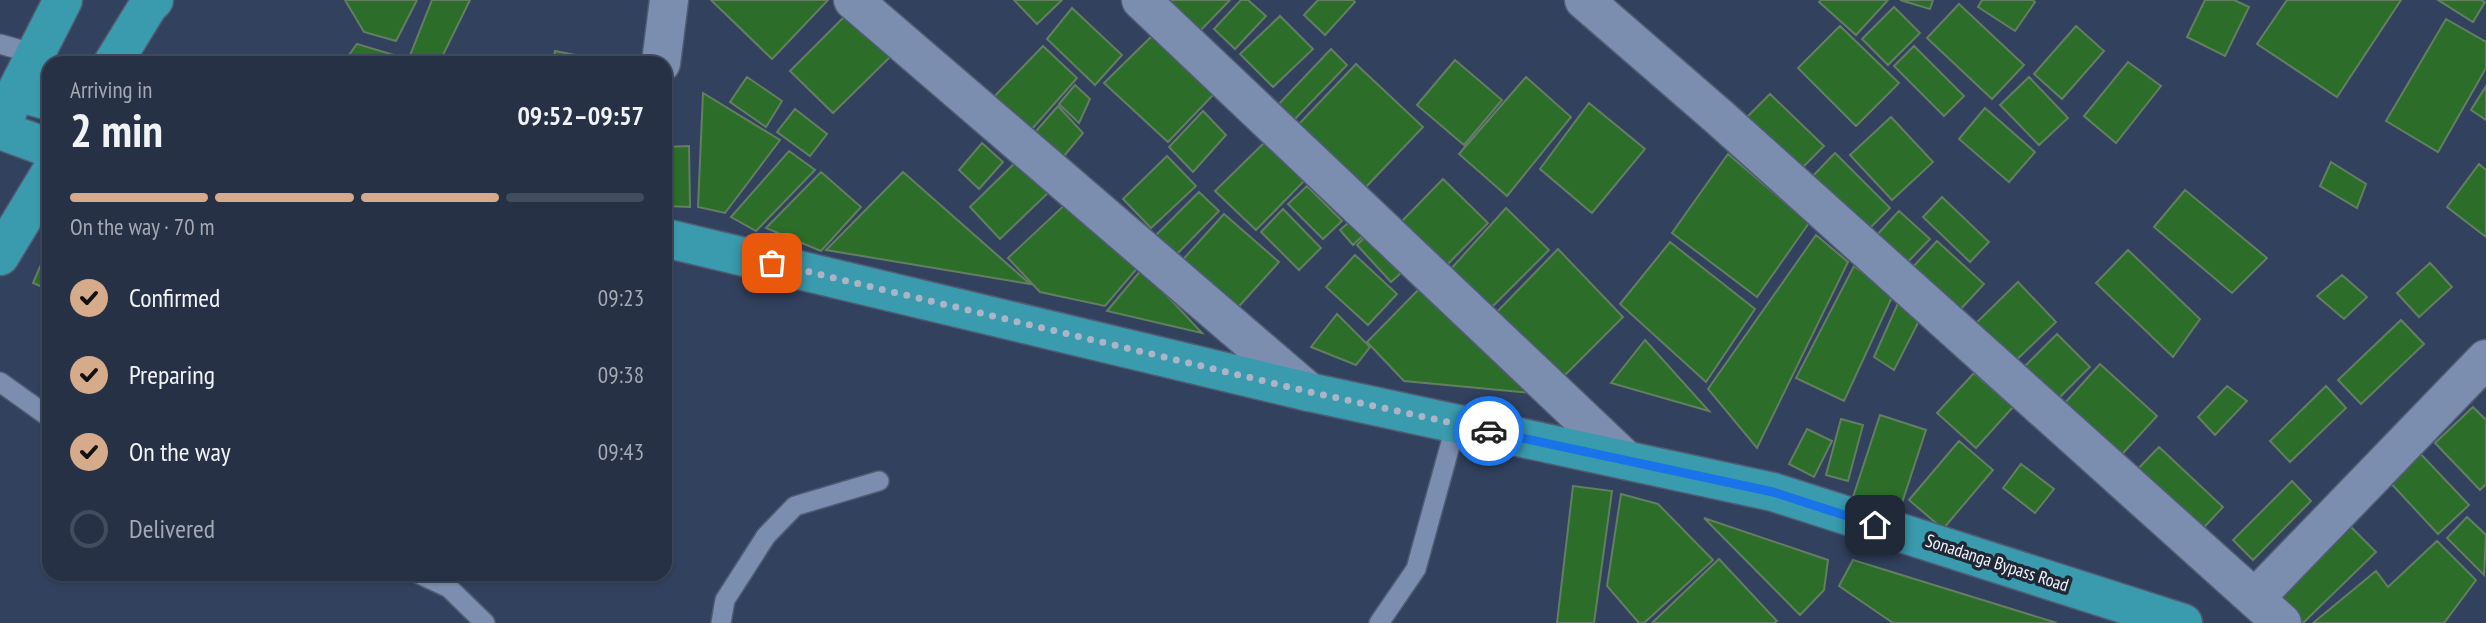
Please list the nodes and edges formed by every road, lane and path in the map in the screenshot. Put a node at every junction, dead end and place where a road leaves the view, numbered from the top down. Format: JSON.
{"nodes":[{"id":1,"x":63,"y":0,"type":"edge"},
{"id":2,"x":154,"y":0,"type":"edge"},
{"id":3,"x":669,"y":0,"type":"edge"},
{"id":4,"x":853,"y":0,"type":"edge"},
{"id":5,"x":1141,"y":0,"type":"edge"},
{"id":6,"x":1584,"y":0,"type":"edge"},
{"id":7,"x":18,"y":49,"type":"edge"},
{"id":8,"x":117,"y":56,"type":"edge"},
{"id":9,"x":662,"y":56,"type":"edge"},
{"id":10,"x":32,"y":96,"type":"edge"},
{"id":11,"x":0,"y":130,"type":"edge"},
{"id":12,"x":42,"y":145,"type":"edge"},
{"id":13,"x":42,"y":187,"type":"edge"},
{"id":14,"x":672,"y":240,"type":"edge"},
{"id":15,"x":0,"y":256,"type":"edge"},
{"id":16,"x":2486,"y":359,"type":"edge"},
{"id":17,"x":0,"y":382,"type":"edge"},
{"id":18,"x":1310,"y":392,"type":"junction"},
{"id":19,"x":42,"y":411,"type":"edge"},
{"id":20,"x":1456,"y":424,"type":"junction"},
{"id":21,"x":1626,"y":460,"type":"junction"},
{"id":22,"x":879,"y":481,"type":"dead end"},
{"id":23,"x":434,"y":581,"type":"edge"},
{"id":24,"x":2269,"y":610,"type":"edge"},
{"id":25,"x":485,"y":623,"type":"edge"},
{"id":26,"x":721,"y":623,"type":"edge"},
{"id":27,"x":1379,"y":623,"type":"edge"},
{"id":28,"x":2183,"y":623,"type":"edge"}],
"edges":[{"from":1,"to":7,"type":"main road"},
{"from":2,"to":8,"type":"main road"},
{"from":3,"to":9,"type":"street"},
{"from":4,"to":18,"type":"street"},
{"from":5,"to":21,"type":"street"},
{"from":6,"to":24,"type":"street"},
{"from":7,"to":10,"type":"main road"},
{"from":10,"to":11,"type":"main road"},
{"from":11,"to":12,"type":"main road"},
{"from":13,"to":15,"type":"main road"},
{"from":14,"to":18,"type":"main road","name":"Sonadanga Bypass Road"},
{"from":16,"to":24,"type":"street"},
{"from":17,"to":19,"type":"lane"},
{"from":18,"to":20,"type":"main road","name":"Sonadanga Bypass Road"},
{"from":20,"to":21,"type":"main road","name":"Sonadanga Bypass Road"},
{"from":20,"to":27,"type":"lane"},
{"from":21,"to":28,"type":"main road","name":"Sonadanga Bypass Road"},
{"from":22,"to":26,"type":"lane"},
{"from":23,"to":25,"type":"lane"}]}
